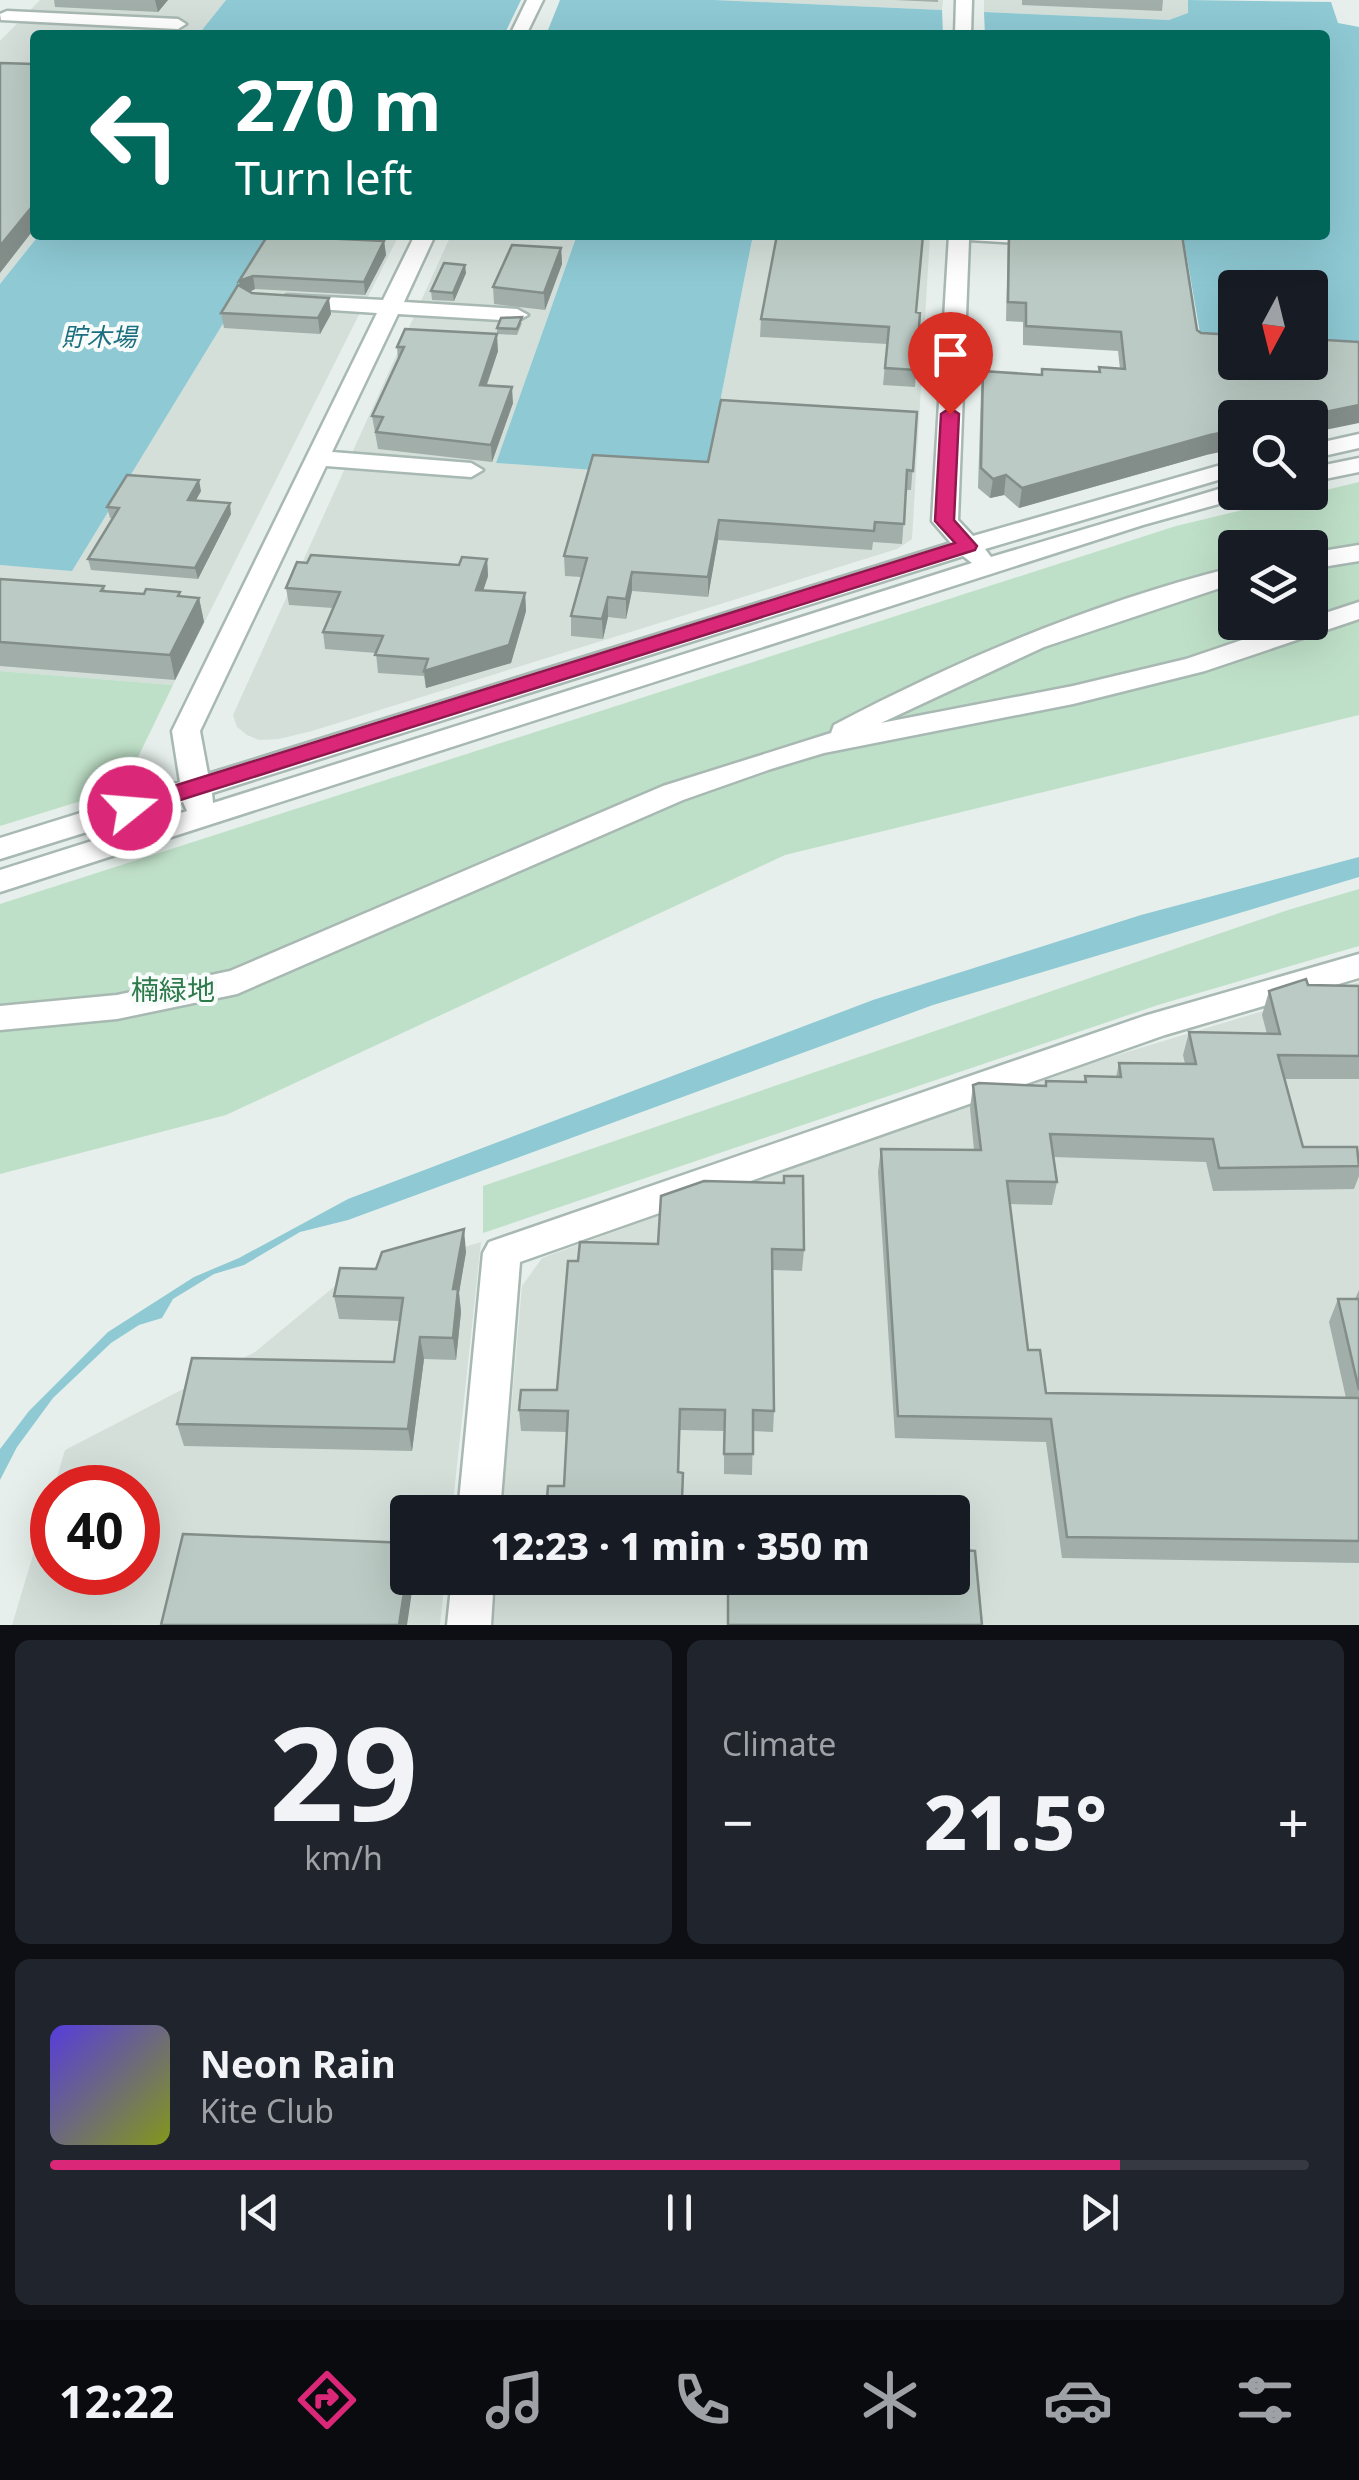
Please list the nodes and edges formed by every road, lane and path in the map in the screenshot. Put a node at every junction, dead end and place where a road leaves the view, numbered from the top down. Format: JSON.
{"nodes":[{"id":1,"x":24,"y":0,"type":"edge"},
{"id":2,"x":535,"y":0,"type":"edge"},
{"id":3,"x":964,"y":0,"type":"edge"},
{"id":4,"x":4,"y":20,"type":"edge"},
{"id":5,"x":178,"y":24,"type":"dead end"},
{"id":6,"x":521,"y":30,"type":"edge"},
{"id":7,"x":964,"y":30,"type":"edge"},
{"id":8,"x":423,"y":240,"type":"edge"},
{"id":9,"x":959,"y":240,"type":"edge"},
{"id":10,"x":274,"y":300,"type":"edge"},
{"id":11,"x":390,"y":307,"type":"junction"},
{"id":12,"x":517,"y":315,"type":"edge"},
{"id":13,"x":1359,"y":441,"type":"edge"},
{"id":14,"x":1328,"y":448,"type":"edge"},
{"id":15,"x":318,"y":458,"type":"junction"},
{"id":16,"x":1359,"y":464,"type":"edge"},
{"id":17,"x":471,"y":470,"type":"dead end"},
{"id":18,"x":1328,"y":472,"type":"edge"},
{"id":19,"x":1218,"y":473,"type":"edge"},
{"id":20,"x":1218,"y":496,"type":"edge"},
{"id":21,"x":1359,"y":553,"type":"edge"},
{"id":22,"x":978,"y":556,"type":"junction"},
{"id":23,"x":1328,"y":559,"type":"edge"},
{"id":24,"x":1218,"y":580,"type":"edge"},
{"id":25,"x":1359,"y":610,"type":"edge"},
{"id":26,"x":820,"y":744,"type":"junction"},
{"id":27,"x":196,"y":787,"type":"junction"},
{"id":28,"x":201,"y":816,"type":"junction"},
{"id":29,"x":0,"y":848,"type":"edge"},
{"id":30,"x":0,"y":881,"type":"edge"},
{"id":31,"x":1359,"y":966,"type":"edge"},
{"id":32,"x":0,"y":1018,"type":"edge"},
{"id":33,"x":481,"y":1495,"type":"edge"},
{"id":34,"x":472,"y":1595,"type":"edge"},
{"id":35,"x":469,"y":1625,"type":"edge"}],
"edges":[{"from":1,"to":4,"type":"street"},
{"from":2,"to":6,"type":"street"},
{"from":3,"to":7,"type":"street"},
{"from":4,"to":5,"type":"street"},
{"from":8,"to":11,"type":"street"},
{"from":9,"to":22,"type":"street"},
{"from":10,"to":11,"type":"street"},
{"from":11,"to":12,"type":"street"},
{"from":11,"to":15,"type":"street"},
{"from":13,"to":14,"type":"street"},
{"from":15,"to":17,"type":"street"},
{"from":15,"to":27,"type":"street"},
{"from":16,"to":18,"type":"street"},
{"from":19,"to":22,"type":"street"},
{"from":20,"to":22,"type":"street"},
{"from":21,"to":23,"type":"street"},
{"from":22,"to":27,"type":"street"},
{"from":22,"to":28,"type":"street"},
{"from":24,"to":26,"type":"street"},
{"from":25,"to":26,"type":"street"},
{"from":26,"to":32,"type":"street"},
{"from":27,"to":28,"type":"street"},
{"from":27,"to":29,"type":"street"},
{"from":28,"to":30,"type":"street"},
{"from":31,"to":33,"type":"street"},
{"from":34,"to":35,"type":"street"}]}
